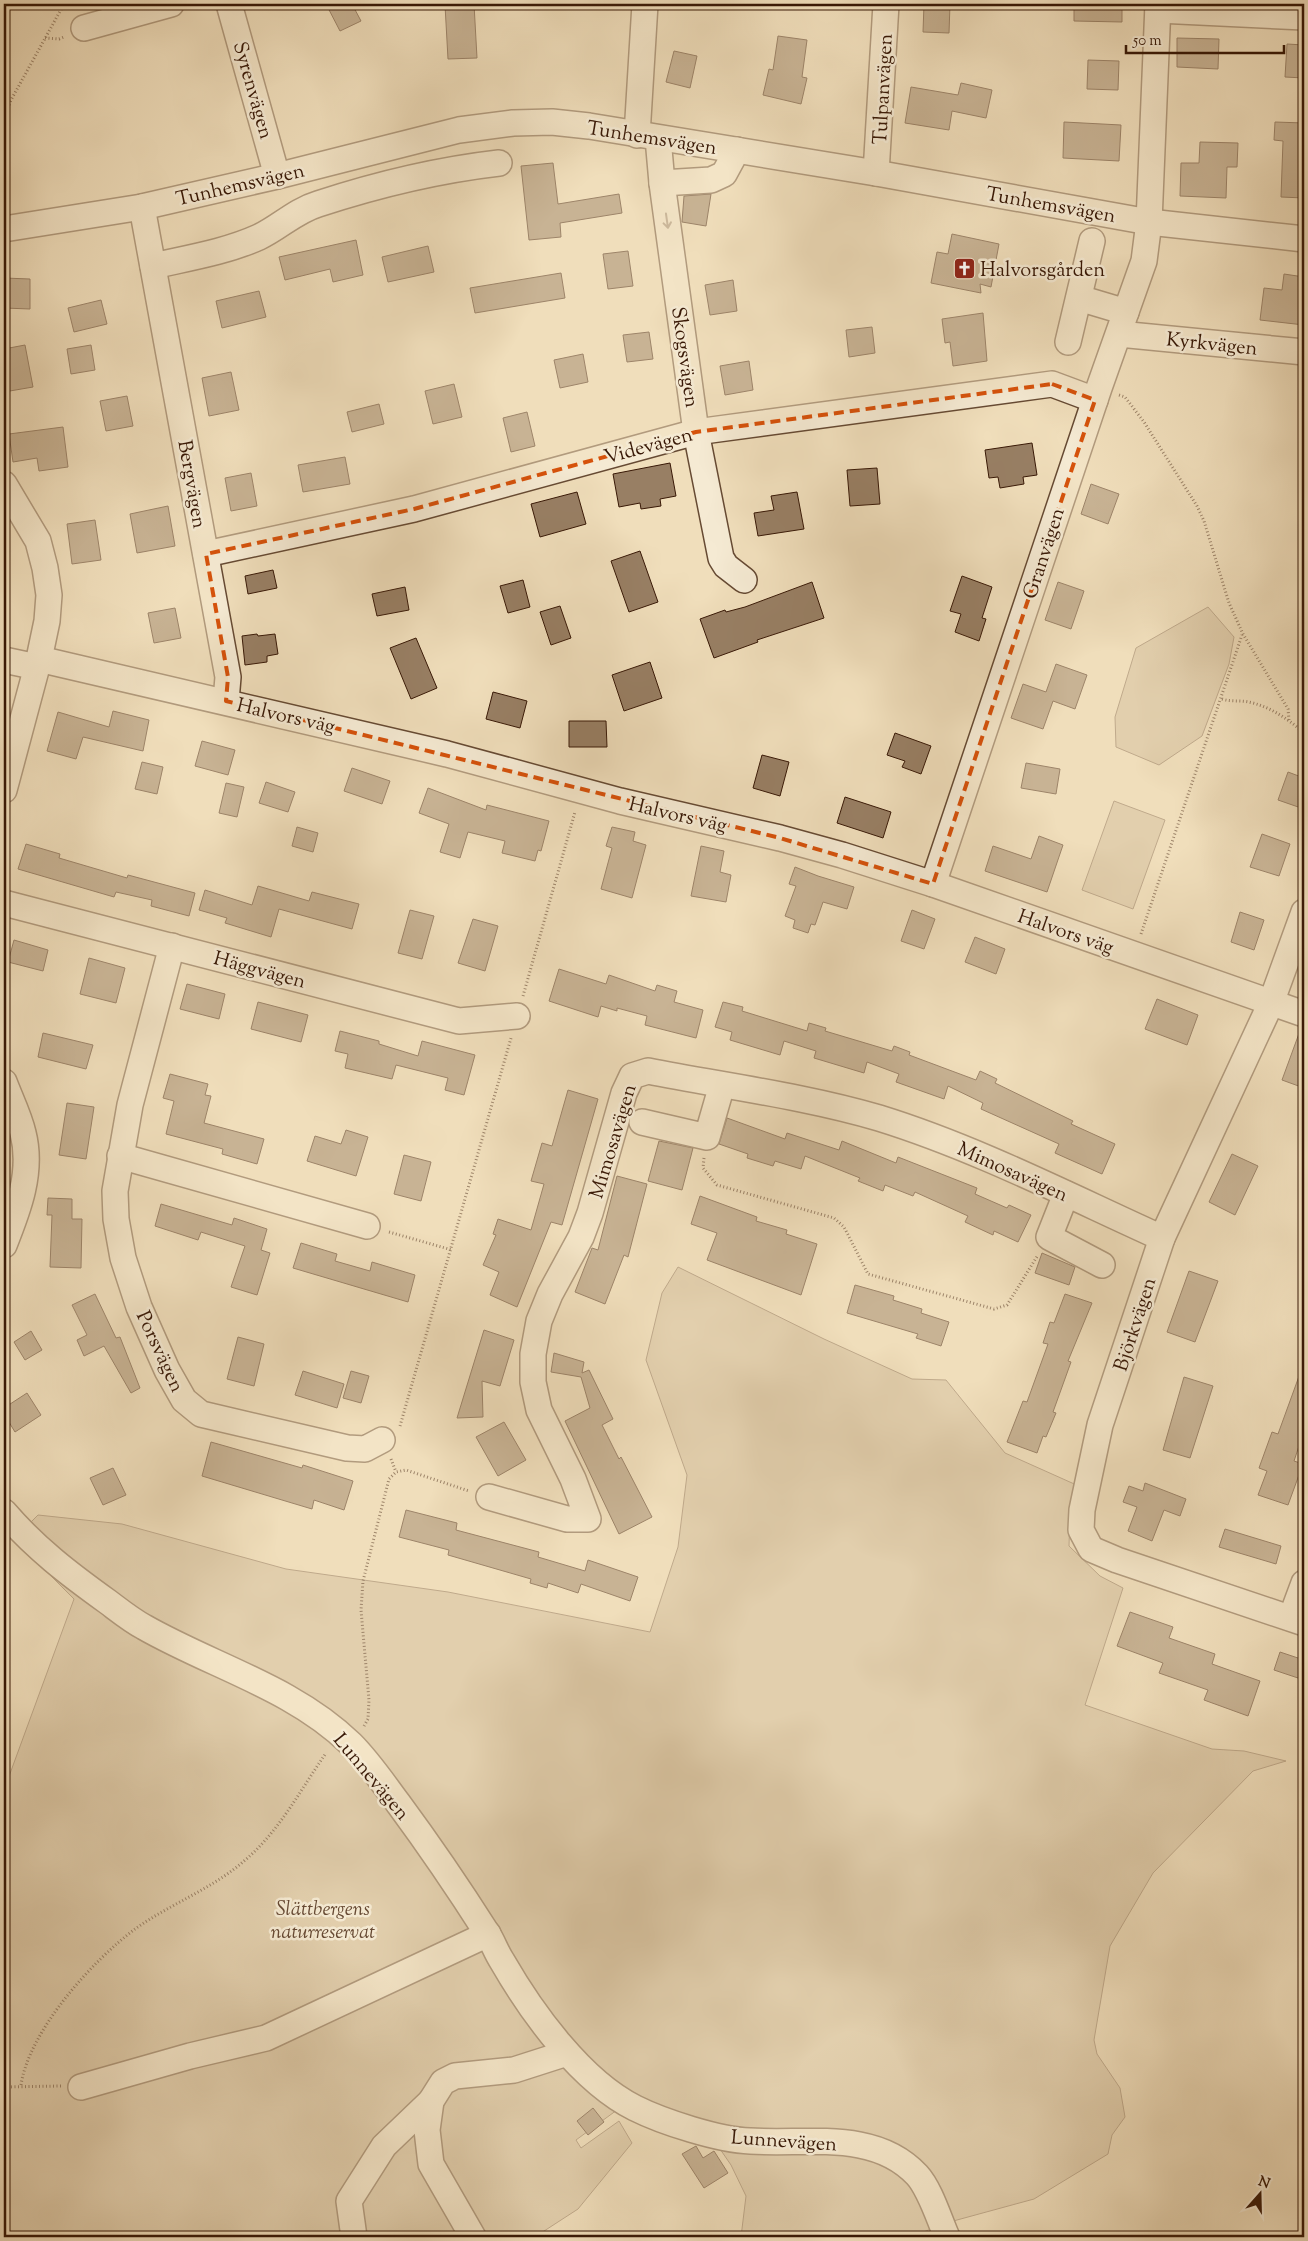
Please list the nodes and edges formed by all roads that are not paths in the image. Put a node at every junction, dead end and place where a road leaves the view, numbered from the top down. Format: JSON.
{"nodes":[{"id":1,"x":171,"y":4,"type":"edge"},
{"id":2,"x":229,"y":4,"type":"edge"},
{"id":3,"x":645,"y":4,"type":"edge"},
{"id":4,"x":886,"y":4,"type":"edge"},
{"id":5,"x":1158,"y":7,"type":"edge"},
{"id":6,"x":1304,"y":17,"type":"edge"},
{"id":7,"x":84,"y":28,"type":"dead end"},
{"id":8,"x":648,"y":136,"type":"junction"},
{"id":9,"x":737,"y":150,"type":"junction"},
{"id":10,"x":499,"y":163,"type":"dead end"},
{"id":11,"x":876,"y":173,"type":"junction"},
{"id":12,"x":278,"y":176,"type":"junction"},
{"id":13,"x":662,"y":183,"type":"junction"},
{"id":14,"x":142,"y":207,"type":"junction"},
{"id":15,"x":1149,"y":222,"type":"junction"},
{"id":16,"x":4,"y":229,"type":"edge"},
{"id":17,"x":1304,"y":239,"type":"edge"},
{"id":18,"x":1092,"y":241,"type":"dead end"},
{"id":19,"x":153,"y":266,"type":"junction"},
{"id":20,"x":1079,"y":298,"type":"junction"},
{"id":21,"x":1123,"y":323,"type":"junction"},
{"id":22,"x":1068,"y":342,"type":"dead end"},
{"id":23,"x":1304,"y":352,"type":"edge"},
{"id":24,"x":1097,"y":394,"type":"junction"},
{"id":25,"x":696,"y":432,"type":"junction"},
{"id":26,"x":4,"y":484,"type":"edge"},
{"id":27,"x":206,"y":554,"type":"junction"},
{"id":28,"x":744,"y":580,"type":"dead end"},
{"id":29,"x":4,"y":660,"type":"edge"},
{"id":30,"x":38,"y":663,"type":"junction"},
{"id":31,"x":226,"y":702,"type":"junction"},
{"id":32,"x":4,"y":787,"type":"edge"},
{"id":33,"x":933,"y":884,"type":"junction"},
{"id":34,"x":4,"y":903,"type":"edge"},
{"id":35,"x":1304,"y":912,"type":"edge"},
{"id":36,"x":172,"y":946,"type":"junction"},
{"id":37,"x":1271,"y":1003,"type":"junction"},
{"id":38,"x":1304,"y":1014,"type":"edge"},
{"id":39,"x":518,"y":1016,"type":"road end"},
{"id":40,"x":4,"y":1082,"type":"edge"},
{"id":41,"x":722,"y":1086,"type":"junction"},
{"id":42,"x":642,"y":1122,"type":"dead end"},
{"id":43,"x":120,"y":1156,"type":"junction"},
{"id":44,"x":1066,"y":1194,"type":"junction"},
{"id":45,"x":366,"y":1226,"type":"road end"},
{"id":46,"x":1162,"y":1238,"type":"junction"},
{"id":47,"x":4,"y":1245,"type":"edge"},
{"id":48,"x":1102,"y":1265,"type":"dead end"},
{"id":49,"x":382,"y":1440,"type":"road end"},
{"id":50,"x":489,"y":1497,"type":"road end"},
{"id":51,"x":4,"y":1512,"type":"edge"},
{"id":52,"x":1304,"y":1583,"type":"edge"},
{"id":53,"x":1298,"y":1620,"type":"edge"},
{"id":54,"x":488,"y":1934,"type":"junction"},
{"id":55,"x":567,"y":2053,"type":"junction"},
{"id":56,"x":81,"y":2087,"type":"road end"},
{"id":57,"x":431,"y":2102,"type":"junction"},
{"id":58,"x":354,"y":2237,"type":"edge"},
{"id":59,"x":473,"y":2237,"type":"edge"},
{"id":60,"x":947,"y":2237,"type":"edge"}],
"edges":[{"from":1,"to":7,"type":"street"},
{"from":2,"to":12,"type":"street","name":"Syrenvägen"},
{"from":3,"to":8,"type":"street","name":"Skogsvägen"},
{"from":4,"to":11,"type":"street","name":"Tulpanvägen"},
{"from":5,"to":6,"type":"street"},
{"from":5,"to":15,"type":"street","name":"Granvägen"},
{"from":8,"to":9,"type":"street","name":"Tunhemsvägen"},
{"from":8,"to":12,"type":"street","name":"Tunhemsvägen"},
{"from":8,"to":13,"type":"street","name":"Skogsvägen"},
{"from":9,"to":11,"type":"street","name":"Tunhemsvägen"},
{"from":9,"to":13,"type":"street"},
{"from":10,"to":19,"type":"street"},
{"from":11,"to":15,"type":"street","name":"Tunhemsvägen"},
{"from":12,"to":14,"type":"street","name":"Tunhemsvägen"},
{"from":13,"to":25,"type":"street","name":"Skogsvägen","one_way":true},
{"from":14,"to":16,"type":"street","name":"Tunhemsvägen"},
{"from":14,"to":19,"type":"street","name":"Bergvägen"},
{"from":15,"to":17,"type":"street","name":"Tunhemsvägen"},
{"from":15,"to":21,"type":"street","name":"Granvägen"},
{"from":18,"to":20,"type":"street"},
{"from":19,"to":27,"type":"street","name":"Bergvägen"},
{"from":20,"to":21,"type":"street","name":"Kyrkvägen"},
{"from":20,"to":22,"type":"street"},
{"from":21,"to":23,"type":"street","name":"Kyrkvägen"},
{"from":21,"to":24,"type":"street","name":"Granvägen"},
{"from":24,"to":25,"type":"street","name":"Videvägen"},
{"from":24,"to":33,"type":"street","name":"Granvägen"},
{"from":25,"to":27,"type":"street","name":"Videvägen"},
{"from":25,"to":28,"type":"street","name":"Skogsvägen"},
{"from":26,"to":30,"type":"street"},
{"from":27,"to":31,"type":"street","name":"Bergvägen"},
{"from":29,"to":30,"type":"street","name":"Halvors väg"},
{"from":30,"to":31,"type":"street","name":"Halvors väg"},
{"from":30,"to":32,"type":"street"},
{"from":31,"to":33,"type":"street","name":"Halvors väg"},
{"from":33,"to":37,"type":"street","name":"Halvors väg"},
{"from":34,"to":36,"type":"street","name":"Häggvägen"},
{"from":35,"to":37,"type":"street","name":"Björkvägen"},
{"from":36,"to":39,"type":"street","name":"Häggvägen"},
{"from":36,"to":43,"type":"street","name":"Porsvägen"},
{"from":37,"to":38,"type":"street","name":"Halvors väg"},
{"from":37,"to":46,"type":"street","name":"Björkvägen"},
{"from":40,"to":47,"type":"street"},
{"from":41,"to":42,"type":"street"},
{"from":41,"to":44,"type":"street","name":"Mimosavägen"},
{"from":41,"to":50,"type":"street","name":"Mimosavägen"},
{"from":43,"to":45,"type":"street"},
{"from":43,"to":49,"type":"street","name":"Porsvägen"},
{"from":44,"to":46,"type":"street","name":"Mimosavägen"},
{"from":44,"to":48,"type":"street"},
{"from":46,"to":53,"type":"street","name":"Björkvägen"},
{"from":51,"to":54,"type":"street","name":"Lunnevägen"},
{"from":52,"to":53,"type":"street","name":"Björkvägen"},
{"from":54,"to":55,"type":"street","name":"Lunnevägen"},
{"from":54,"to":56,"type":"street"},
{"from":55,"to":57,"type":"street"},
{"from":55,"to":60,"type":"street","name":"Lunnevägen"},
{"from":57,"to":58,"type":"street"},
{"from":57,"to":59,"type":"street"}]}
